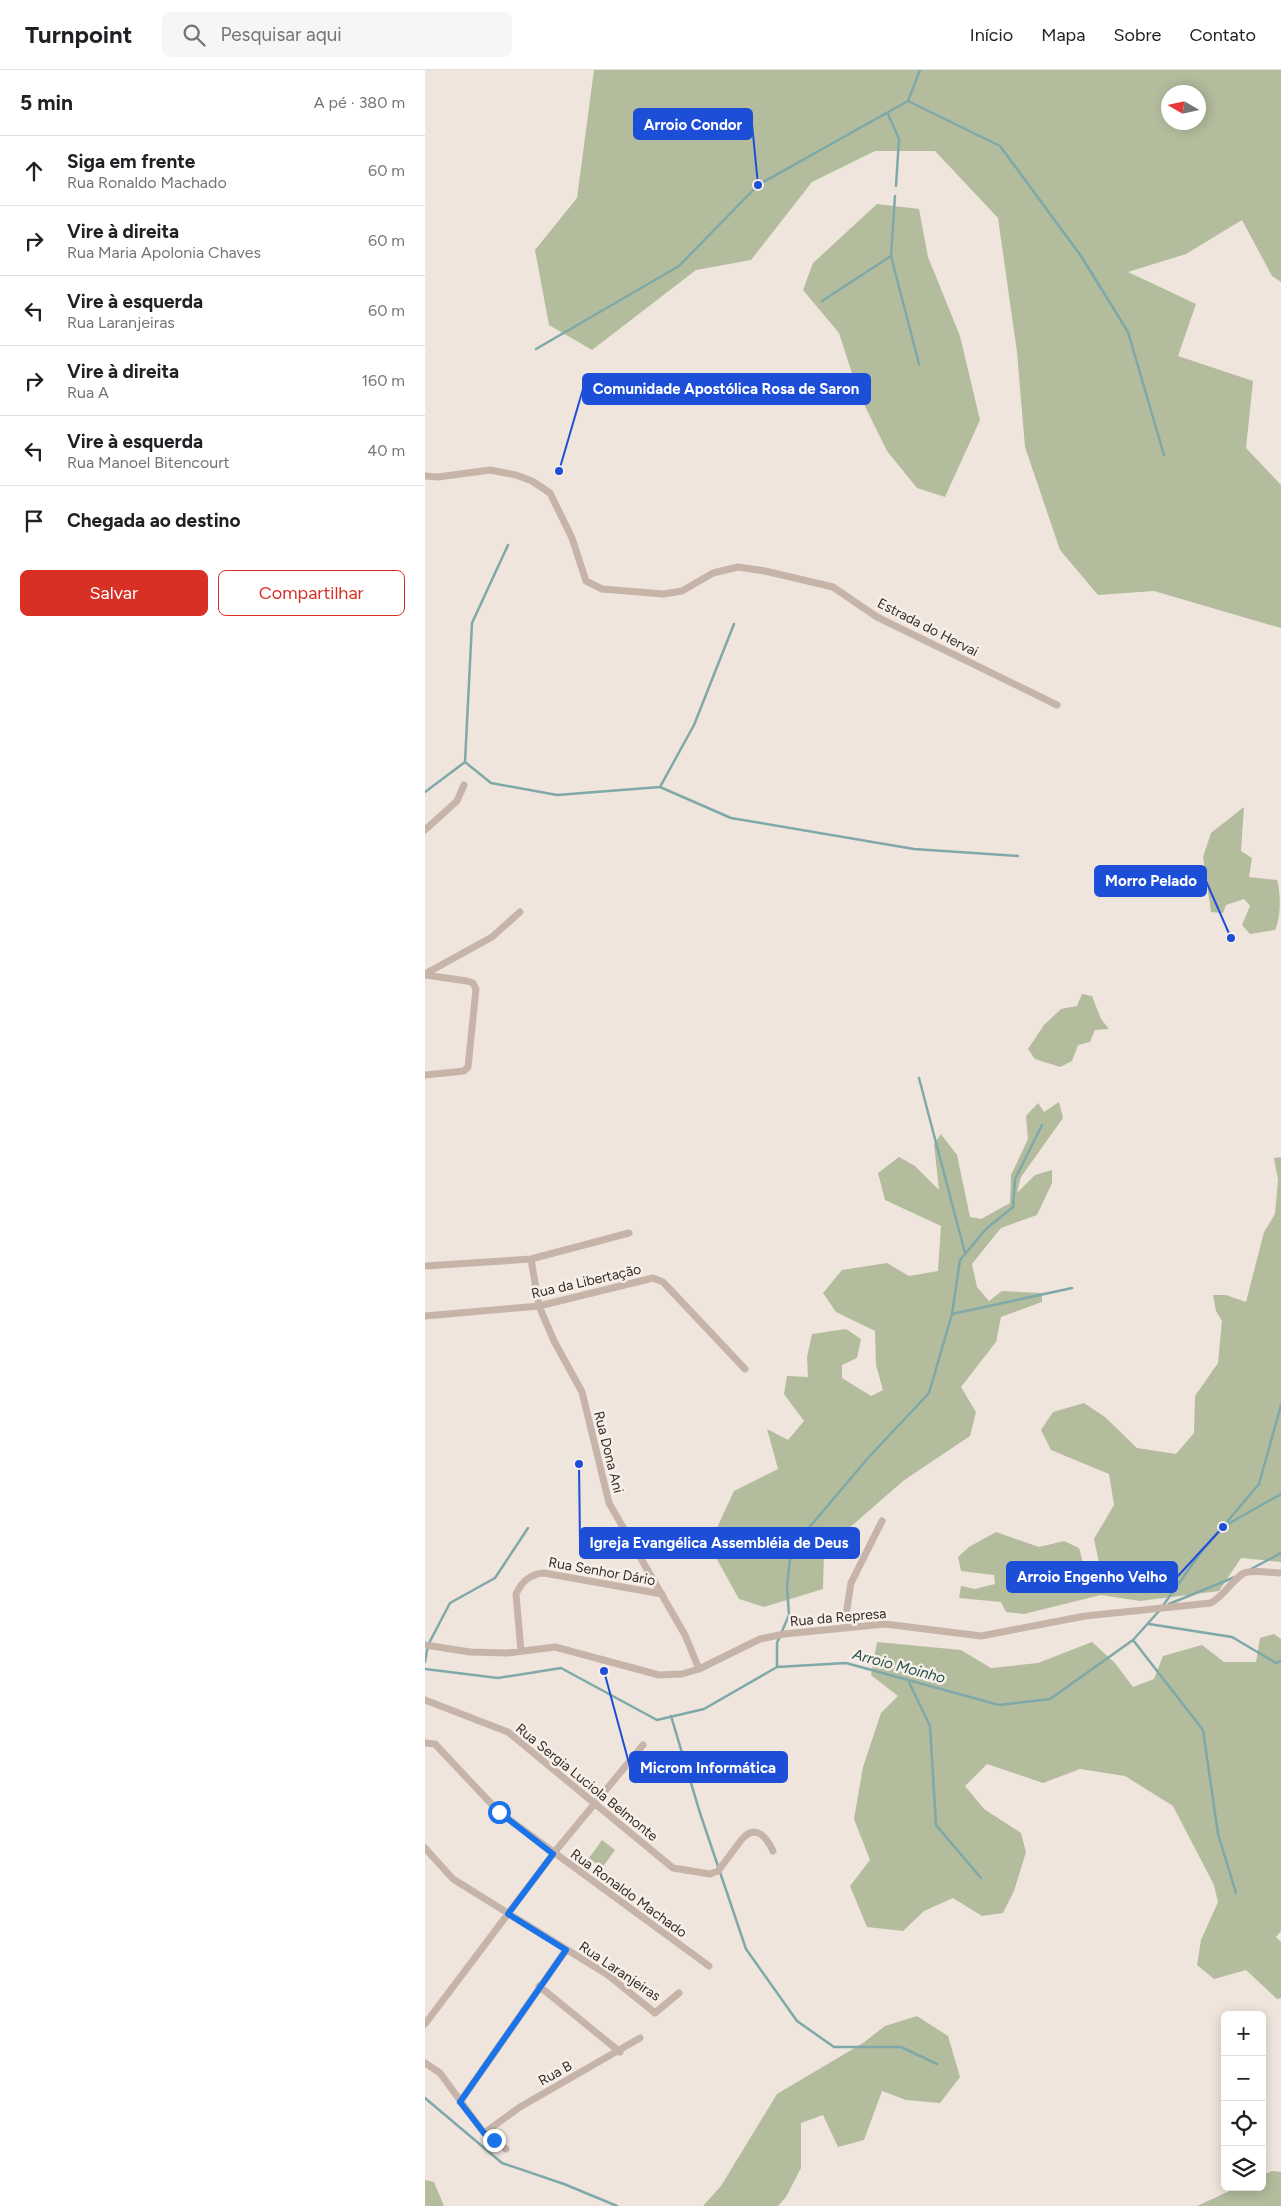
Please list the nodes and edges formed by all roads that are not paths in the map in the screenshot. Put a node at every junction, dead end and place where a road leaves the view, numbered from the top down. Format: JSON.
{"nodes":[{"id":1,"x":425,"y":476,"type":"edge"},
{"id":2,"x":1057,"y":705,"type":"dead end"},
{"id":3,"x":464,"y":786,"type":"dead end"},
{"id":4,"x":425,"y":830,"type":"edge"},
{"id":5,"x":520,"y":912,"type":"dead end"},
{"id":6,"x":425,"y":974,"type":"edge"},
{"id":7,"x":425,"y":1075,"type":"edge"},
{"id":8,"x":629,"y":1232,"type":"dead end"},
{"id":9,"x":531,"y":1259,"type":"junction"},
{"id":10,"x":425,"y":1266,"type":"edge"},
{"id":11,"x":539,"y":1306,"type":"junction"},
{"id":12,"x":425,"y":1316,"type":"edge"},
{"id":13,"x":745,"y":1370,"type":"dead end"},
{"id":14,"x":882,"y":1521,"type":"dead end"},
{"id":15,"x":1281,"y":1573,"type":"edge"},
{"id":16,"x":662,"y":1594,"type":"junction"},
{"id":17,"x":844,"y":1628,"type":"junction"},
{"id":18,"x":425,"y":1645,"type":"edge"},
{"id":19,"x":521,"y":1651,"type":"junction"},
{"id":20,"x":699,"y":1669,"type":"junction"},
{"id":21,"x":425,"y":1700,"type":"edge"},
{"id":22,"x":425,"y":1743,"type":"edge"},
{"id":23,"x":643,"y":1746,"type":"dead end"},
{"id":24,"x":594,"y":1803,"type":"junction"},
{"id":25,"x":425,"y":1848,"type":"edge"},
{"id":26,"x":773,"y":1851,"type":"dead end"},
{"id":27,"x":553,"y":1854,"type":"junction"},
{"id":28,"x":508,"y":1914,"type":"junction"},
{"id":29,"x":566,"y":1950,"type":"junction"},
{"id":30,"x":709,"y":1966,"type":"dead end"},
{"id":31,"x":539,"y":1986,"type":"junction"},
{"id":32,"x":679,"y":1993,"type":"dead end"},
{"id":33,"x":425,"y":2024,"type":"edge"},
{"id":34,"x":640,"y":2038,"type":"dead end"},
{"id":35,"x":620,"y":2052,"type":"junction"},
{"id":36,"x":425,"y":2063,"type":"edge"},
{"id":37,"x":460,"y":2102,"type":"junction"},
{"id":38,"x":484,"y":2133,"type":"junction"},
{"id":39,"x":506,"y":2149,"type":"dead end"}],
"edges":[{"from":1,"to":2,"type":"street","name":"Estrada do Hervai"},
{"from":3,"to":4,"type":"street"},
{"from":5,"to":6,"type":"street"},
{"from":6,"to":7,"type":"street"},
{"from":8,"to":9,"type":"street"},
{"from":9,"to":10,"type":"street"},
{"from":9,"to":11,"type":"street","name":"Rua Dona Ani"},
{"from":11,"to":12,"type":"street","name":"Rua da Libertação"},
{"from":11,"to":13,"type":"street","name":"Rua da Libertação"},
{"from":11,"to":16,"type":"street","name":"Rua Dona Ani"},
{"from":14,"to":17,"type":"street"},
{"from":15,"to":17,"type":"street","name":"Rua da Represa"},
{"from":16,"to":19,"type":"street","name":"Rua Senhor Dário"},
{"from":16,"to":20,"type":"street","name":"Rua Dona Ani"},
{"from":17,"to":20,"type":"street","name":"Rua da Represa"},
{"from":18,"to":19,"type":"street","name":"Rua da Represa"},
{"from":19,"to":20,"type":"street","name":"Rua da Represa"},
{"from":21,"to":24,"type":"street","name":"Rua Sergia Luciola Belmonte"},
{"from":22,"to":27,"type":"street","name":"Rua Ronaldo Machado"},
{"from":23,"to":24,"type":"street"},
{"from":24,"to":26,"type":"street","name":"Rua Sergia Luciola Belmonte"},
{"from":24,"to":27,"type":"street"},
{"from":25,"to":28,"type":"street","name":"Rua Laranjeiras"},
{"from":27,"to":28,"type":"street"},
{"from":27,"to":30,"type":"street","name":"Rua Ronaldo Machado"},
{"from":28,"to":29,"type":"street","name":"Rua Laranjeiras"},
{"from":28,"to":33,"type":"street"},
{"from":29,"to":31,"type":"street"},
{"from":29,"to":32,"type":"street","name":"Rua Laranjeiras"},
{"from":31,"to":35,"type":"street"},
{"from":31,"to":37,"type":"street"},
{"from":34,"to":35,"type":"street","name":"Rua B"},
{"from":35,"to":38,"type":"street","name":"Rua B"},
{"from":36,"to":37,"type":"street"},
{"from":37,"to":38,"type":"street"},
{"from":38,"to":39,"type":"street"}]}
